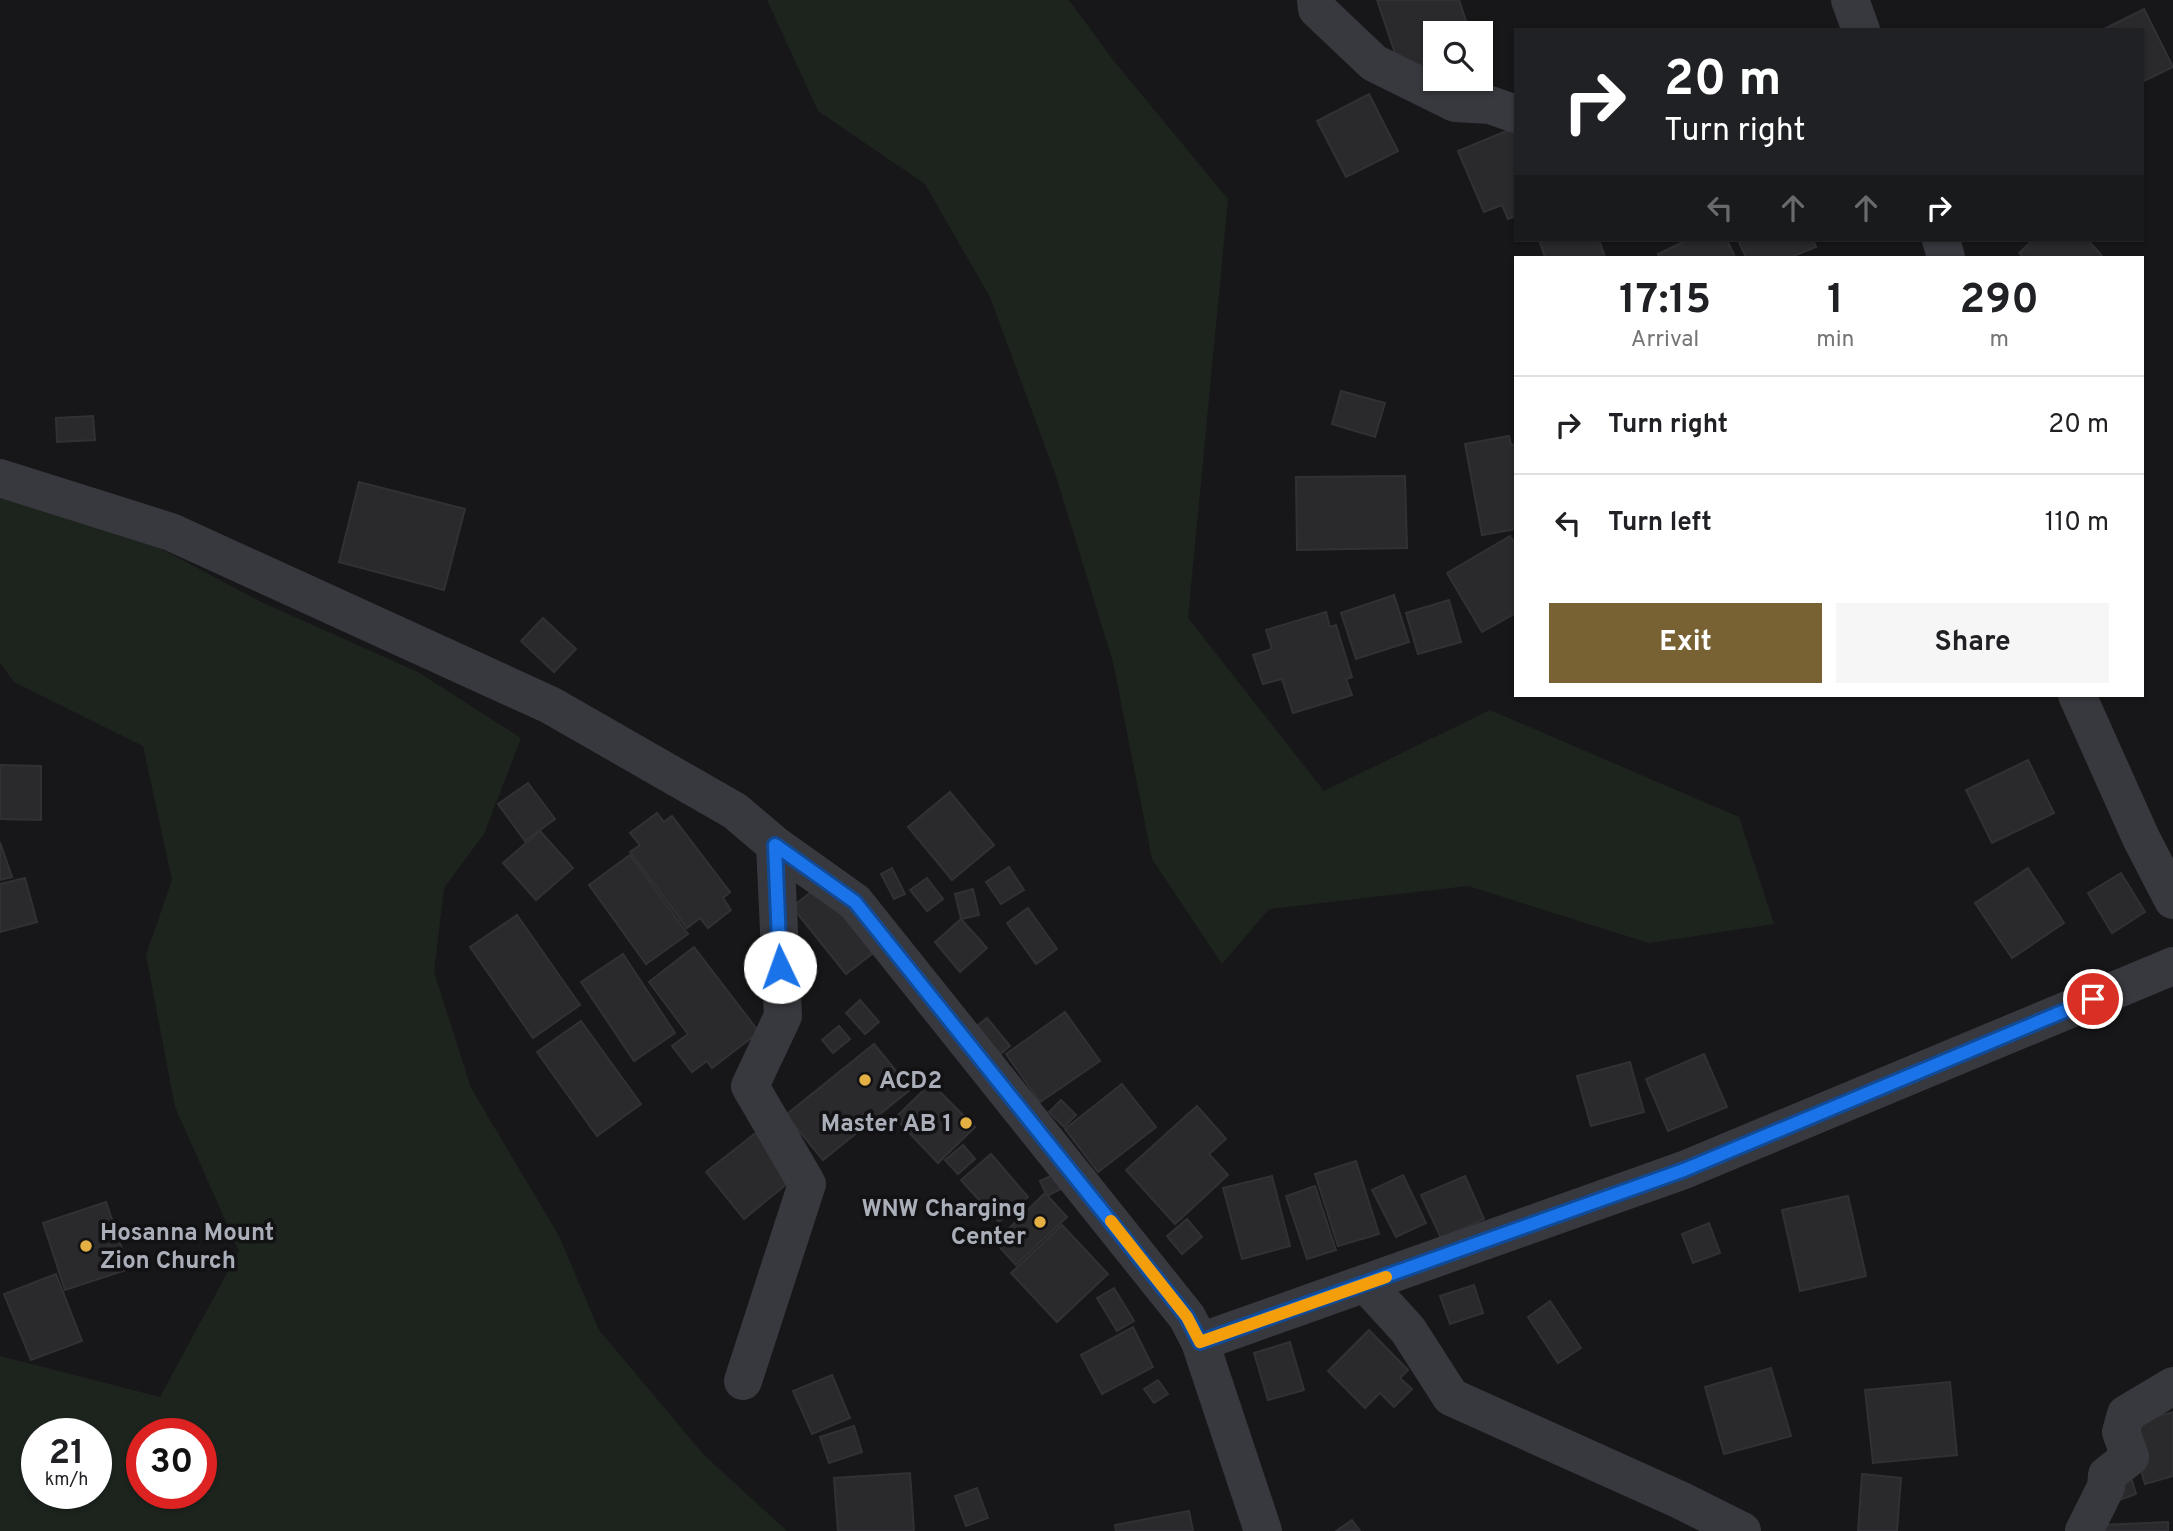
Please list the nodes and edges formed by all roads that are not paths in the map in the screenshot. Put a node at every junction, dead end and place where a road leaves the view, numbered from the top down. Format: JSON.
{"nodes":[{"id":1,"x":1316,"y":0,"type":"edge"},
{"id":2,"x":1850,"y":0,"type":"edge"},
{"id":3,"x":1860,"y":28,"type":"edge"},
{"id":4,"x":1514,"y":113,"type":"edge"},
{"id":5,"x":0,"y":478,"type":"edge"},
{"id":6,"x":2078,"y":697,"type":"edge"},
{"id":7,"x":775,"y":845,"type":"junction"},
{"id":8,"x":2173,"y":900,"type":"edge"},
{"id":9,"x":2172,"y":969,"type":"edge"},
{"id":10,"x":1366,"y":1284,"type":"junction"},
{"id":11,"x":1200,"y":1342,"type":"junction"},
{"id":12,"x":743,"y":1381,"type":"dead end"},
{"id":13,"x":2173,"y":1386,"type":"edge"},
{"id":14,"x":1263,"y":1531,"type":"edge"},
{"id":15,"x":1742,"y":1531,"type":"edge"},
{"id":16,"x":2084,"y":1531,"type":"edge"}],
"edges":[{"from":1,"to":4,"type":"street"},
{"from":2,"to":3,"type":"street"},
{"from":5,"to":7,"type":"street"},
{"from":6,"to":8,"type":"street"},
{"from":7,"to":11,"type":"street"},
{"from":7,"to":12,"type":"street"},
{"from":9,"to":10,"type":"street"},
{"from":10,"to":11,"type":"street"},
{"from":10,"to":15,"type":"street"},
{"from":11,"to":14,"type":"street"},
{"from":13,"to":16,"type":"street"}]}
